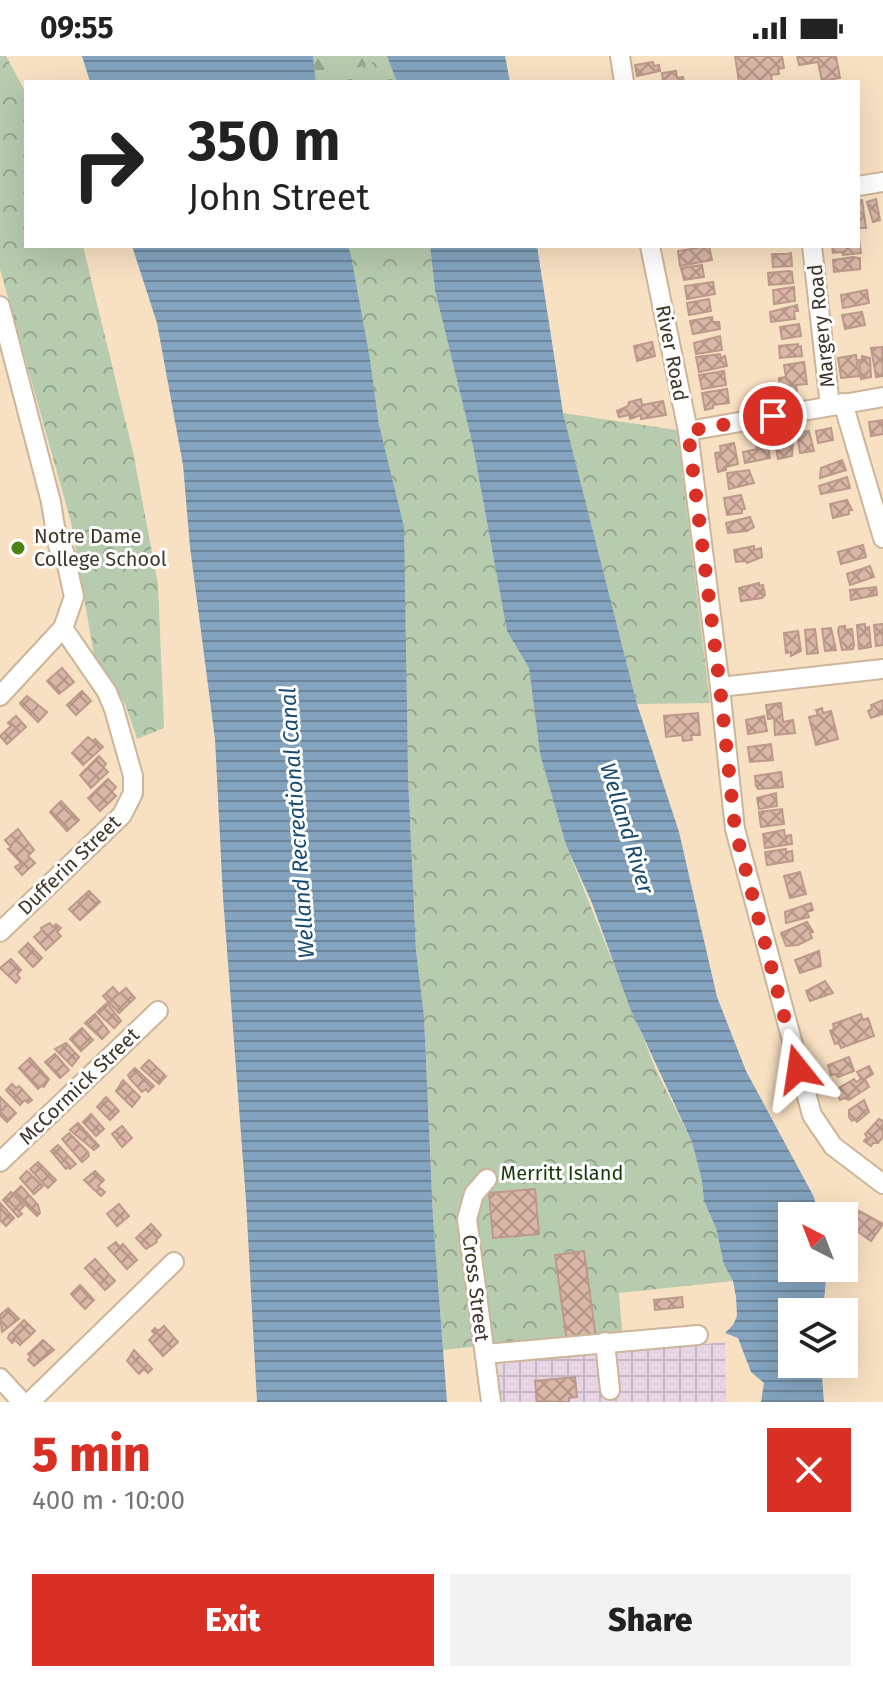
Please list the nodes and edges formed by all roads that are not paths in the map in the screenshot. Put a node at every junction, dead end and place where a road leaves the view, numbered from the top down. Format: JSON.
{"nodes":[{"id":1,"x":620,"y":56,"type":"edge"},
{"id":2,"x":624,"y":80,"type":"edge"},
{"id":3,"x":883,"y":182,"type":"edge"},
{"id":4,"x":860,"y":186,"type":"edge"},
{"id":5,"x":650,"y":248,"type":"edge"},
{"id":6,"x":812,"y":248,"type":"edge"},
{"id":7,"x":0,"y":306,"type":"edge"},
{"id":8,"x":883,"y":397,"type":"edge"},
{"id":9,"x":836,"y":404,"type":"junction"},
{"id":10,"x":688,"y":431,"type":"junction"},
{"id":11,"x":883,"y":538,"type":"edge"},
{"id":12,"x":63,"y":628,"type":"junction"},
{"id":13,"x":883,"y":669,"type":"edge"},
{"id":14,"x":720,"y":687,"type":"junction"},
{"id":15,"x":0,"y":696,"type":"edge"},
{"id":16,"x":0,"y":932,"type":"edge"},
{"id":17,"x":158,"y":1011,"type":"dead end"},
{"id":18,"x":0,"y":1162,"type":"edge"},
{"id":19,"x":487,"y":1179,"type":"dead end"},
{"id":20,"x":883,"y":1184,"type":"edge"},
{"id":21,"x":174,"y":1262,"type":"dead end"},
{"id":22,"x":698,"y":1335,"type":"dead end"},
{"id":23,"x":605,"y":1342,"type":"junction"},
{"id":24,"x":485,"y":1354,"type":"junction"},
{"id":25,"x":610,"y":1390,"type":"dead end"},
{"id":26,"x":30,"y":1402,"type":"edge"},
{"id":27,"x":491,"y":1402,"type":"edge"}],
"edges":[{"from":1,"to":2,"type":"street"},
{"from":3,"to":4,"type":"street"},
{"from":5,"to":10,"type":"street","name":"River Road"},
{"from":6,"to":9,"type":"street","name":"Margery Road"},
{"from":7,"to":12,"type":"street"},
{"from":8,"to":9,"type":"street"},
{"from":9,"to":10,"type":"street"},
{"from":9,"to":11,"type":"street","name":"Margery Road"},
{"from":10,"to":14,"type":"street","name":"River Road"},
{"from":12,"to":15,"type":"street"},
{"from":12,"to":16,"type":"street","name":"Dufferin Street"},
{"from":13,"to":14,"type":"street"},
{"from":14,"to":20,"type":"street","name":"River Road"},
{"from":17,"to":18,"type":"street","name":"McCormick Street"},
{"from":19,"to":24,"type":"street","name":"Cross Street"},
{"from":21,"to":26,"type":"street"},
{"from":22,"to":23,"type":"street"},
{"from":23,"to":24,"type":"street"},
{"from":23,"to":25,"type":"street"},
{"from":24,"to":27,"type":"street","name":"Cross Street"}]}
